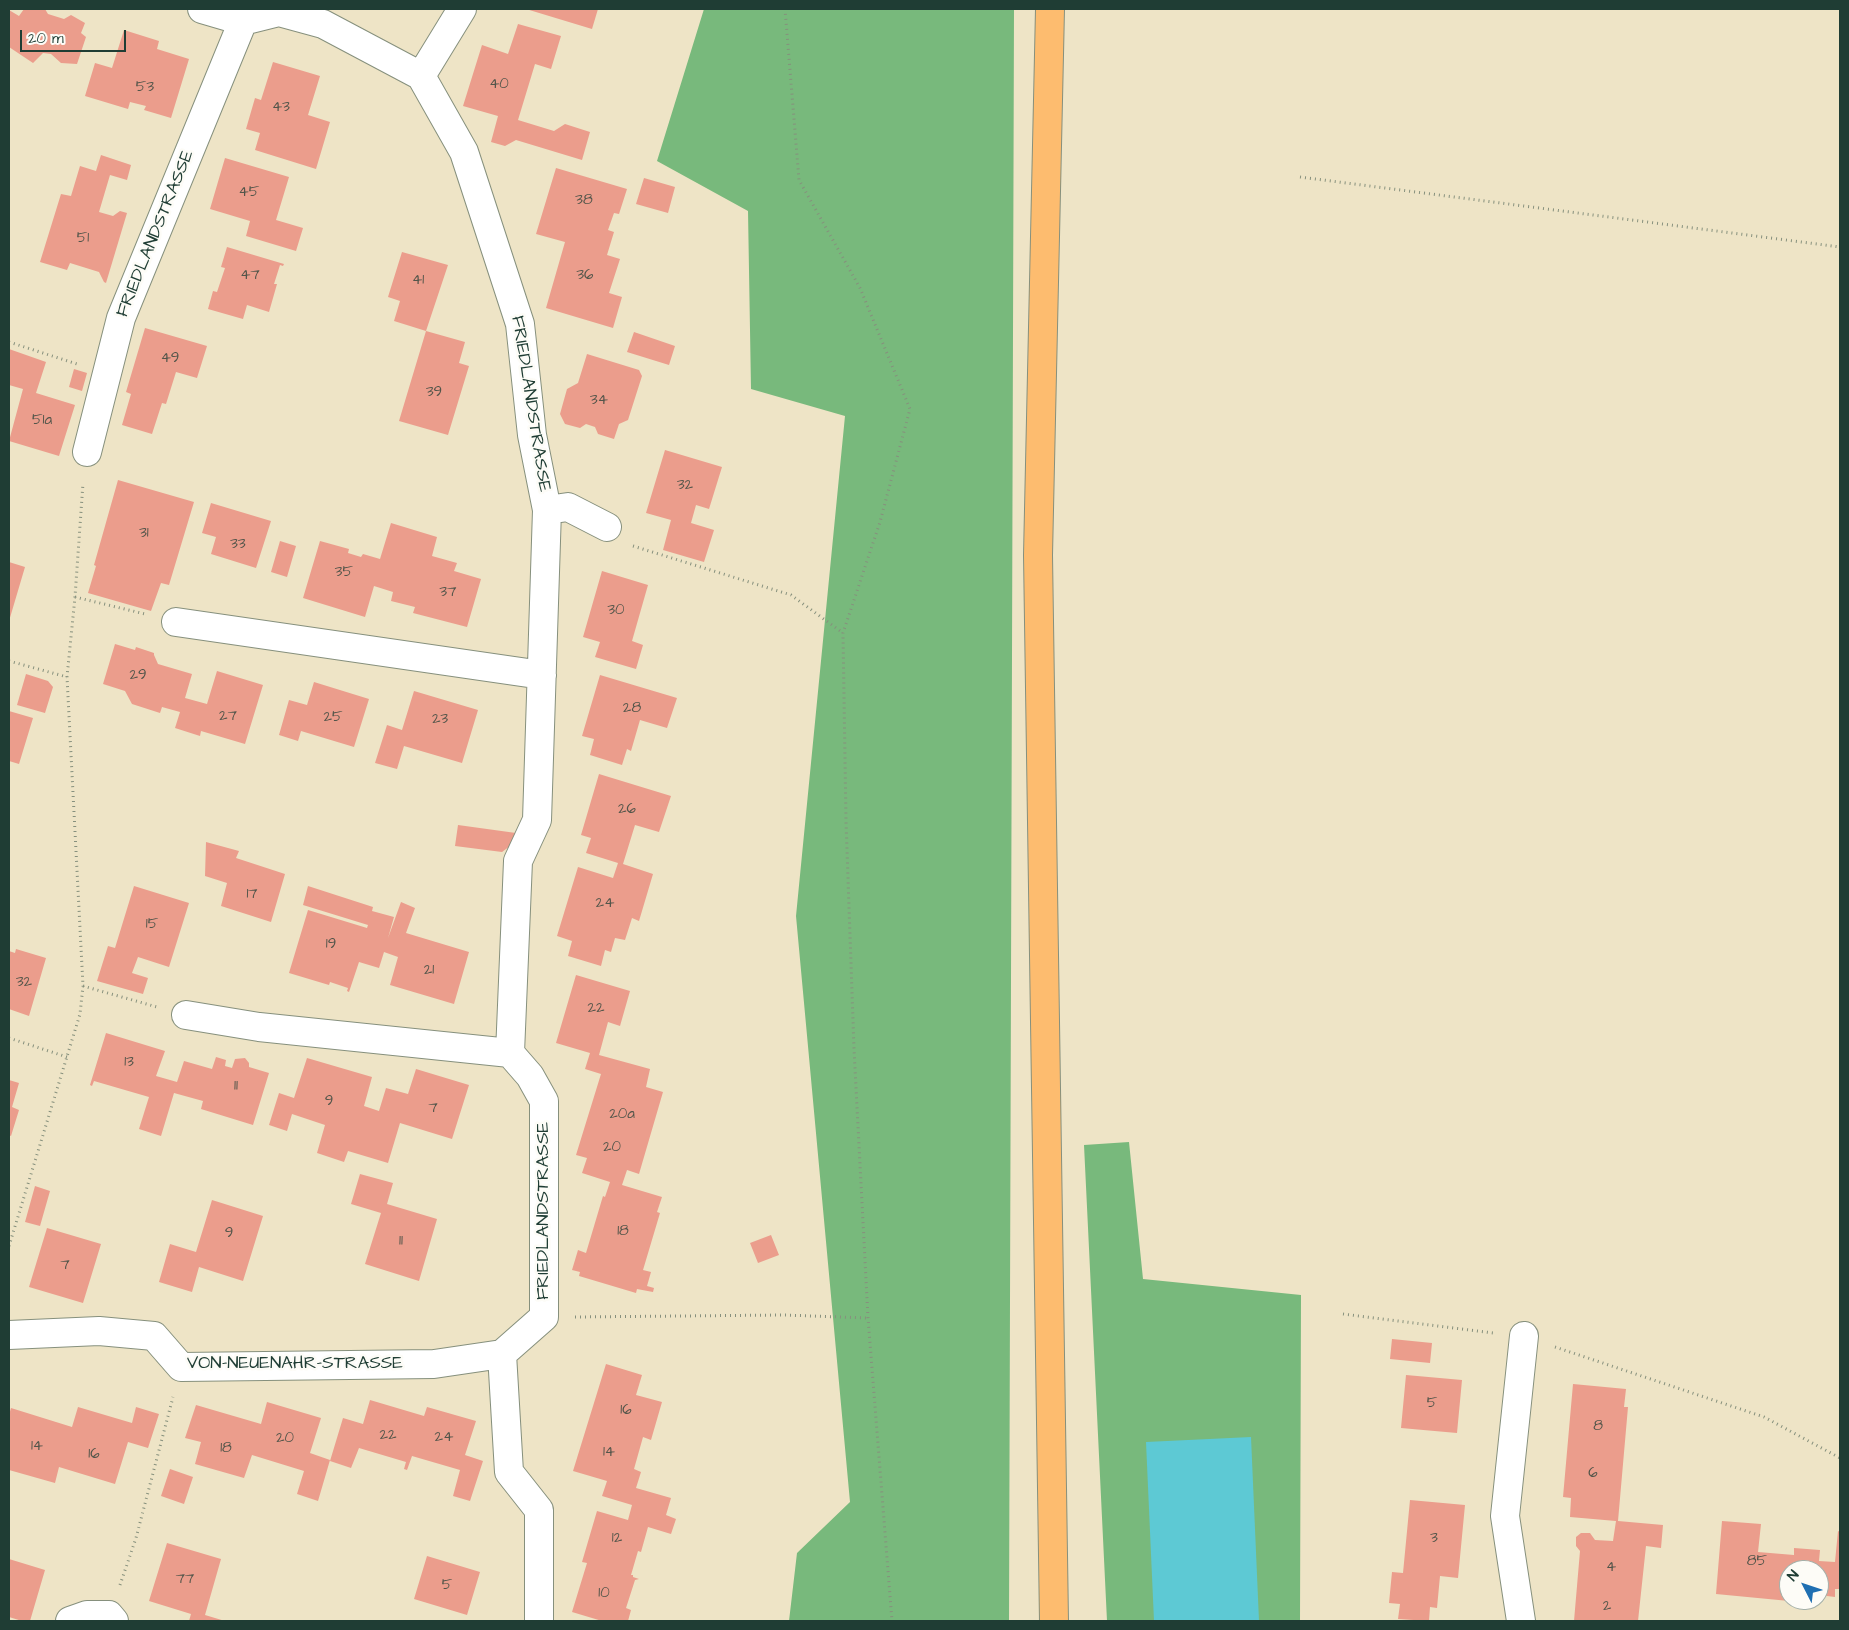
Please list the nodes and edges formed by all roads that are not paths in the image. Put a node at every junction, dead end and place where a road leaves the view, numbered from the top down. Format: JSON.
{"nodes":[{"id":1,"x":202,"y":9,"type":"edge"},
{"id":2,"x":462,"y":9,"type":"edge"},
{"id":3,"x":1050,"y":9,"type":"edge"},
{"id":4,"x":243,"y":21,"type":"junction"},
{"id":5,"x":421,"y":76,"type":"junction"},
{"id":6,"x":87,"y":452,"type":"road end"},
{"id":7,"x":547,"y":510,"type":"junction"},
{"id":8,"x":607,"y":527,"type":"road end"},
{"id":9,"x":176,"y":622,"type":"road end"},
{"id":10,"x":542,"y":675,"type":"junction"},
{"id":11,"x":186,"y":1015,"type":"road end"},
{"id":12,"x":510,"y":1053,"type":"junction"},
{"id":13,"x":9,"y":1335,"type":"edge"},
{"id":14,"x":1524,"y":1336,"type":"road end"},
{"id":15,"x":502,"y":1354,"type":"junction"},
{"id":16,"x":112,"y":1618,"type":"edge"},
{"id":17,"x":70,"y":1621,"type":"edge"},
{"id":18,"x":539,"y":1621,"type":"edge"},
{"id":19,"x":1054,"y":1621,"type":"edge"},
{"id":20,"x":1521,"y":1621,"type":"edge"}],
"edges":[{"from":1,"to":4,"type":"street"},
{"from":2,"to":5,"type":"street"},
{"from":3,"to":19,"type":"main road"},
{"from":4,"to":5,"type":"street"},
{"from":4,"to":6,"type":"street","name":"FRIEDLANDSTRASSE"},
{"from":5,"to":7,"type":"street","name":"FRIEDLANDSTRASSE"},
{"from":7,"to":8,"type":"street","name":"FRIEDLANDSTRASSE"},
{"from":7,"to":10,"type":"street","name":"FRIEDLANDSTRASSE"},
{"from":9,"to":10,"type":"street"},
{"from":10,"to":12,"type":"street","name":"FRIEDLANDSTRASSE"},
{"from":11,"to":12,"type":"street"},
{"from":12,"to":15,"type":"street","name":"FRIEDLANDSTRASSE"},
{"from":13,"to":15,"type":"street","name":"VON-NEUENAHR-STRASSE"},
{"from":14,"to":20,"type":"street"},
{"from":15,"to":18,"type":"street"},
{"from":16,"to":17,"type":"street"}]}
